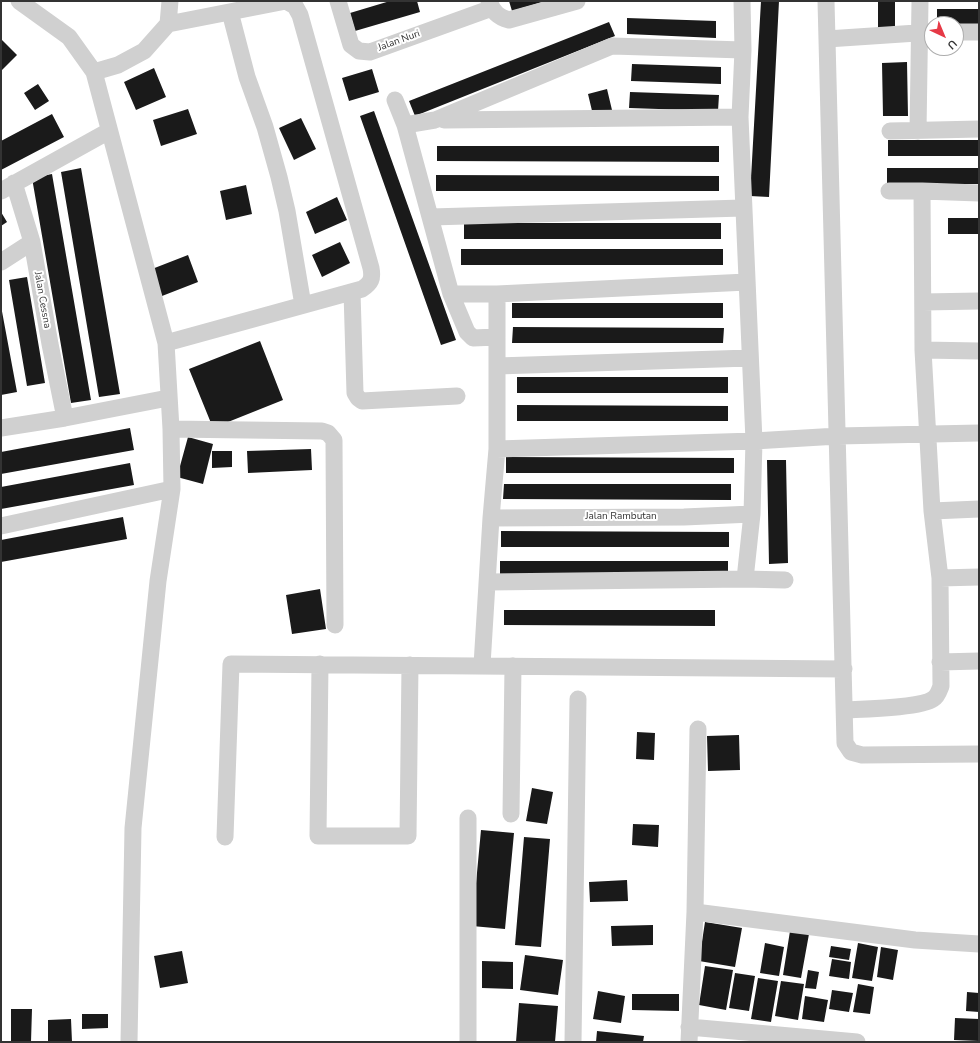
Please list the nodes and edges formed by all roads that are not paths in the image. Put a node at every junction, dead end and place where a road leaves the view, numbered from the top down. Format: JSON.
{"nodes":[{"id":1,"x":18,"y":1,"type":"edge"},
{"id":2,"x":170,"y":1,"type":"edge"},
{"id":3,"x":338,"y":1,"type":"edge"},
{"id":4,"x":577,"y":1,"type":"edge"},
{"id":5,"x":742,"y":1,"type":"edge"},
{"id":6,"x":826,"y":1,"type":"edge"},
{"id":7,"x":920,"y":1,"type":"edge"},
{"id":8,"x":490,"y":4,"type":"edge"},
{"id":9,"x":230,"y":12,"type":"junction"},
{"id":10,"x":924,"y":22,"type":"edge"},
{"id":11,"x":168,"y":24,"type":"junction"},
{"id":12,"x":924,"y":32,"type":"edge"},
{"id":13,"x":964,"y":32,"type":"edge"},
{"id":14,"x":979,"y":32,"type":"edge"},
{"id":15,"x":826,"y":39,"type":"junction"},
{"id":16,"x":743,"y":50,"type":"junction"},
{"id":17,"x":924,"y":56,"type":"edge"},
{"id":18,"x":94,"y":72,"type":"junction"},
{"id":19,"x":395,"y":100,"type":"dead end"},
{"id":20,"x":740,"y":117,"type":"junction"},
{"id":21,"x":435,"y":120,"type":"junction"},
{"id":22,"x":405,"y":125,"type":"junction"},
{"id":23,"x":979,"y":129,"type":"edge"},
{"id":24,"x":918,"y":130,"type":"junction"},
{"id":25,"x":110,"y":131,"type":"junction"},
{"id":26,"x":890,"y":131,"type":"dead end"},
{"id":27,"x":8,"y":187,"type":"edge"},
{"id":28,"x":890,"y":191,"type":"dead end"},
{"id":29,"x":922,"y":191,"type":"junction"},
{"id":30,"x":979,"y":193,"type":"edge"},
{"id":31,"x":743,"y":208,"type":"junction"},
{"id":32,"x":430,"y":217,"type":"junction"},
{"id":33,"x":32,"y":242,"type":"junction"},
{"id":34,"x":1,"y":262,"type":"edge"},
{"id":35,"x":747,"y":282,"type":"junction"},
{"id":36,"x":352,"y":292,"type":"junction"},
{"id":37,"x":451,"y":294,"type":"junction"},
{"id":38,"x":497,"y":294,"type":"junction"},
{"id":39,"x":979,"y":301,"type":"edge"},
{"id":40,"x":924,"y":302,"type":"junction"},
{"id":41,"x":303,"y":305,"type":"junction"},
{"id":42,"x":497,"y":337,"type":"junction"},
{"id":43,"x":166,"y":343,"type":"junction"},
{"id":44,"x":923,"y":350,"type":"junction"},
{"id":45,"x":979,"y":351,"type":"edge"},
{"id":46,"x":750,"y":358,"type":"junction"},
{"id":47,"x":497,"y":366,"type":"junction"},
{"id":48,"x":457,"y":396,"type":"dead end"},
{"id":49,"x":168,"y":398,"type":"junction"},
{"id":50,"x":65,"y":418,"type":"junction"},
{"id":51,"x":1,"y":428,"type":"edge"},
{"id":52,"x":171,"y":429,"type":"junction"},
{"id":53,"x":979,"y":433,"type":"edge"},
{"id":54,"x":928,"y":434,"type":"junction"},
{"id":55,"x":838,"y":436,"type":"junction"},
{"id":56,"x":754,"y":441,"type":"junction"},
{"id":57,"x":497,"y":449,"type":"junction"},
{"id":58,"x":172,"y":489,"type":"junction"},
{"id":59,"x":979,"y":509,"type":"edge"},
{"id":60,"x":932,"y":511,"type":"junction"},
{"id":61,"x":752,"y":514,"type":"junction"},
{"id":62,"x":491,"y":518,"type":"junction"},
{"id":63,"x":1,"y":526,"type":"edge"},
{"id":64,"x":940,"y":578,"type":"junction"},
{"id":65,"x":979,"y":578,"type":"edge"},
{"id":66,"x":745,"y":579,"type":"junction"},
{"id":67,"x":785,"y":580,"type":"dead end"},
{"id":68,"x":488,"y":582,"type":"junction"},
{"id":69,"x":335,"y":625,"type":"dead end"},
{"id":70,"x":979,"y":661,"type":"edge"},
{"id":71,"x":940,"y":662,"type":"junction"},
{"id":72,"x":320,"y":664,"type":"junction"},
{"id":73,"x":410,"y":665,"type":"junction"},
{"id":74,"x":482,"y":665,"type":"junction"},
{"id":75,"x":513,"y":666,"type":"junction"},
{"id":76,"x":844,"y":669,"type":"junction"},
{"id":77,"x":578,"y":699,"type":"dead end"},
{"id":78,"x":845,"y":710,"type":"junction"},
{"id":79,"x":698,"y":729,"type":"dead end"},
{"id":80,"x":979,"y":754,"type":"edge"},
{"id":81,"x":511,"y":814,"type":"dead end"},
{"id":82,"x":468,"y":818,"type":"dead end"},
{"id":83,"x":225,"y":837,"type":"dead end"},
{"id":84,"x":695,"y":912,"type":"junction"},
{"id":85,"x":979,"y":944,"type":"edge"},
{"id":86,"x":689,"y":1035,"type":"edge"},
{"id":87,"x":129,"y":1042,"type":"edge"},
{"id":88,"x":468,"y":1042,"type":"edge"},
{"id":89,"x":573,"y":1042,"type":"edge"},
{"id":90,"x":857,"y":1042,"type":"edge"}],
"edges":[{"from":1,"to":18,"type":"street"},
{"from":2,"to":11,"type":"street"},
{"from":3,"to":8,"type":"street","name":"Jalan Nuri"},
{"from":4,"to":8,"type":"street"},
{"from":5,"to":16,"type":"street"},
{"from":6,"to":15,"type":"street"},
{"from":7,"to":10,"type":"street"},
{"from":9,"to":11,"type":"street"},
{"from":9,"to":36,"type":"street"},
{"from":9,"to":41,"type":"street"},
{"from":11,"to":18,"type":"street"},
{"from":12,"to":15,"type":"street"},
{"from":13,"to":14,"type":"street"},
{"from":15,"to":55,"type":"street"},
{"from":16,"to":20,"type":"street"},
{"from":16,"to":21,"type":"street"},
{"from":17,"to":24,"type":"street"},
{"from":18,"to":25,"type":"street"},
{"from":19,"to":22,"type":"street"},
{"from":20,"to":21,"type":"street"},
{"from":20,"to":31,"type":"street"},
{"from":21,"to":22,"type":"street"},
{"from":22,"to":32,"type":"street"},
{"from":23,"to":24,"type":"street"},
{"from":24,"to":26,"type":"street"},
{"from":25,"to":27,"type":"street"},
{"from":25,"to":43,"type":"street"},
{"from":27,"to":33,"type":"street","name":"Jalan Cessna"},
{"from":28,"to":29,"type":"street"},
{"from":29,"to":30,"type":"street"},
{"from":29,"to":40,"type":"street"},
{"from":31,"to":32,"type":"street"},
{"from":31,"to":35,"type":"street"},
{"from":32,"to":37,"type":"street"},
{"from":33,"to":34,"type":"street"},
{"from":33,"to":50,"type":"street","name":"Jalan Cessna"},
{"from":35,"to":38,"type":"street"},
{"from":35,"to":46,"type":"street"},
{"from":36,"to":41,"type":"street"},
{"from":36,"to":48,"type":"street"},
{"from":37,"to":38,"type":"street"},
{"from":37,"to":42,"type":"street"},
{"from":38,"to":42,"type":"street"},
{"from":39,"to":40,"type":"street"},
{"from":40,"to":44,"type":"street"},
{"from":41,"to":43,"type":"street"},
{"from":42,"to":47,"type":"street"},
{"from":43,"to":49,"type":"street"},
{"from":44,"to":45,"type":"street"},
{"from":44,"to":54,"type":"street"},
{"from":46,"to":47,"type":"street"},
{"from":46,"to":56,"type":"street"},
{"from":47,"to":57,"type":"street"},
{"from":49,"to":50,"type":"street"},
{"from":49,"to":52,"type":"street"},
{"from":50,"to":51,"type":"street"},
{"from":52,"to":58,"type":"street"},
{"from":52,"to":69,"type":"street"},
{"from":53,"to":54,"type":"street"},
{"from":54,"to":55,"type":"street"},
{"from":54,"to":60,"type":"street"},
{"from":55,"to":56,"type":"street"},
{"from":55,"to":76,"type":"street"},
{"from":56,"to":57,"type":"street"},
{"from":56,"to":61,"type":"street"},
{"from":57,"to":62,"type":"street"},
{"from":58,"to":63,"type":"street"},
{"from":58,"to":87,"type":"street"},
{"from":59,"to":60,"type":"street"},
{"from":60,"to":64,"type":"street"},
{"from":61,"to":62,"type":"street","name":"Jalan Rambutan"},
{"from":61,"to":66,"type":"street"},
{"from":62,"to":68,"type":"street"},
{"from":64,"to":65,"type":"street"},
{"from":64,"to":71,"type":"street"},
{"from":66,"to":67,"type":"street"},
{"from":66,"to":68,"type":"street"},
{"from":68,"to":74,"type":"street"},
{"from":70,"to":71,"type":"street"},
{"from":71,"to":78,"type":"street"},
{"from":72,"to":73,"type":"street"},
{"from":72,"to":73,"type":"street"},
{"from":72,"to":83,"type":"street"},
{"from":73,"to":74,"type":"street"},
{"from":74,"to":75,"type":"street"},
{"from":75,"to":76,"type":"street"},
{"from":75,"to":81,"type":"street"},
{"from":76,"to":78,"type":"street"},
{"from":77,"to":89,"type":"street"},
{"from":78,"to":80,"type":"street"},
{"from":79,"to":84,"type":"street"},
{"from":82,"to":88,"type":"street"},
{"from":84,"to":85,"type":"street"},
{"from":84,"to":86,"type":"street"},
{"from":86,"to":90,"type":"street"}]}
